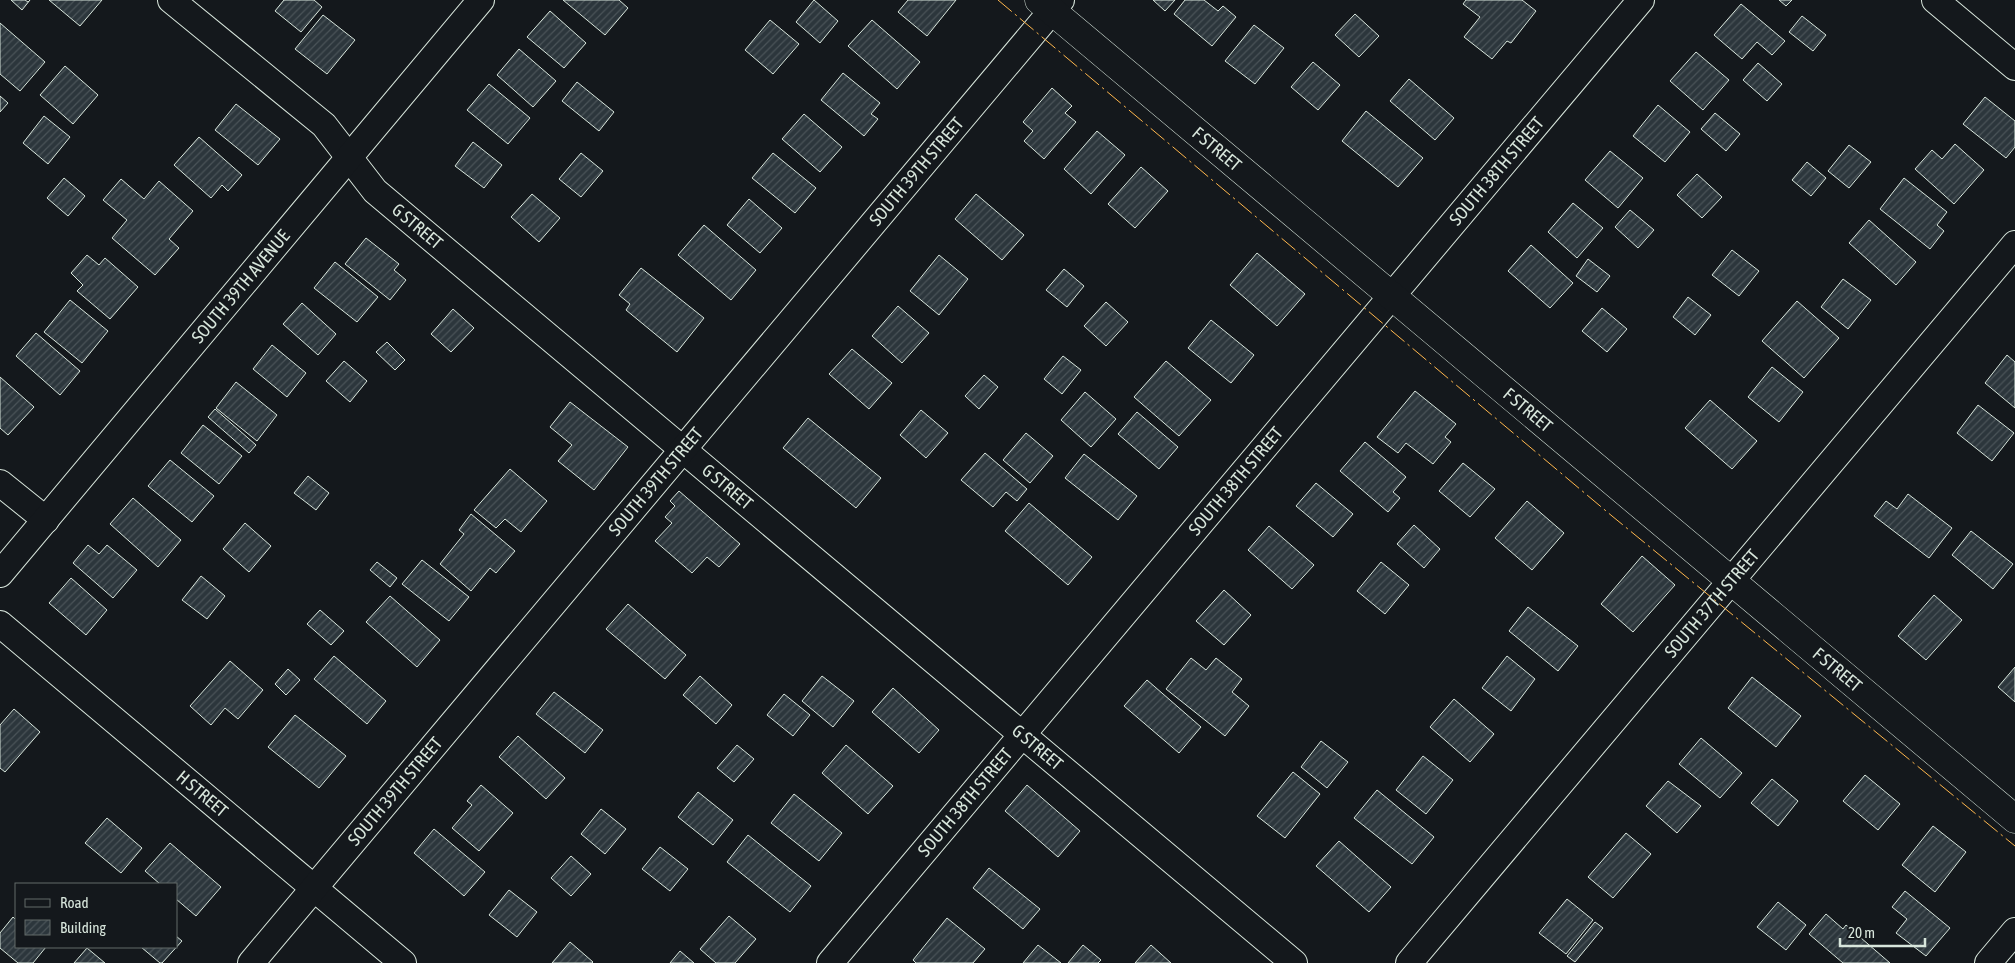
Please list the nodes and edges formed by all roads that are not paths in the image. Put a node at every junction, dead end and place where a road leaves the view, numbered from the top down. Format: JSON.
{"nodes":[{"id":1,"x":171,"y":0,"type":"edge"},
{"id":2,"x":481,"y":0,"type":"edge"},
{"id":3,"x":1641,"y":0,"type":"edge"},
{"id":4,"x":1935,"y":0,"type":"edge"},
{"id":5,"x":1050,"y":4,"type":"edge"},
{"id":6,"x":2015,"y":67,"type":"edge"},
{"id":7,"x":349,"y":157,"type":"junction"},
{"id":8,"x":2015,"y":244,"type":"edge"},
{"id":9,"x":1392,"y":296,"type":"junction"},
{"id":10,"x":683,"y":449,"type":"junction"},
{"id":11,"x":0,"y":483,"type":"edge"},
{"id":12,"x":46,"y":520,"type":"junction"},
{"id":13,"x":0,"y":574,"type":"edge"},
{"id":14,"x":1731,"y":581,"type":"junction"},
{"id":15,"x":0,"y":624,"type":"edge"},
{"id":16,"x":1022,"y":733,"type":"junction"},
{"id":17,"x":2015,"y":819,"type":"edge"},
{"id":18,"x":314,"y":888,"type":"junction"},
{"id":19,"x":2015,"y":931,"type":"edge"},
{"id":20,"x":251,"y":963,"type":"edge"},
{"id":21,"x":403,"y":963,"type":"edge"},
{"id":22,"x":830,"y":963,"type":"edge"},
{"id":23,"x":1294,"y":963,"type":"edge"},
{"id":24,"x":1409,"y":963,"type":"edge"},
{"id":25,"x":1988,"y":963,"type":"edge"}],
"edges":[{"from":1,"to":7,"type":"street","name":"G STREET"},
{"from":2,"to":7,"type":"street","name":"SOUTH 39TH AVENUE"},
{"from":3,"to":9,"type":"street","name":"SOUTH 38TH STREET"},
{"from":4,"to":6,"type":"street"},
{"from":5,"to":9,"type":"main road","name":"F STREET"},
{"from":5,"to":10,"type":"street","name":"SOUTH 39TH STREET"},
{"from":7,"to":10,"type":"street","name":"G STREET"},
{"from":7,"to":12,"type":"street","name":"SOUTH 39TH AVENUE"},
{"from":8,"to":14,"type":"street","name":"SOUTH 37TH STREET"},
{"from":9,"to":14,"type":"main road","name":"F STREET"},
{"from":9,"to":16,"type":"street","name":"SOUTH 38TH STREET"},
{"from":10,"to":16,"type":"street","name":"G STREET"},
{"from":10,"to":18,"type":"street","name":"SOUTH 39TH STREET"},
{"from":11,"to":12,"type":"street"},
{"from":12,"to":13,"type":"street","name":"SOUTH 39TH AVENUE"},
{"from":14,"to":17,"type":"main road","name":"F STREET"},
{"from":14,"to":24,"type":"street","name":"SOUTH 37TH STREET"},
{"from":15,"to":18,"type":"street","name":"H STREET"},
{"from":16,"to":22,"type":"street","name":"SOUTH 38TH STREET"},
{"from":16,"to":23,"type":"street","name":"G STREET"},
{"from":18,"to":20,"type":"street","name":"SOUTH 39TH STREET"},
{"from":18,"to":21,"type":"street","name":"H STREET"},
{"from":19,"to":25,"type":"street"}]}
